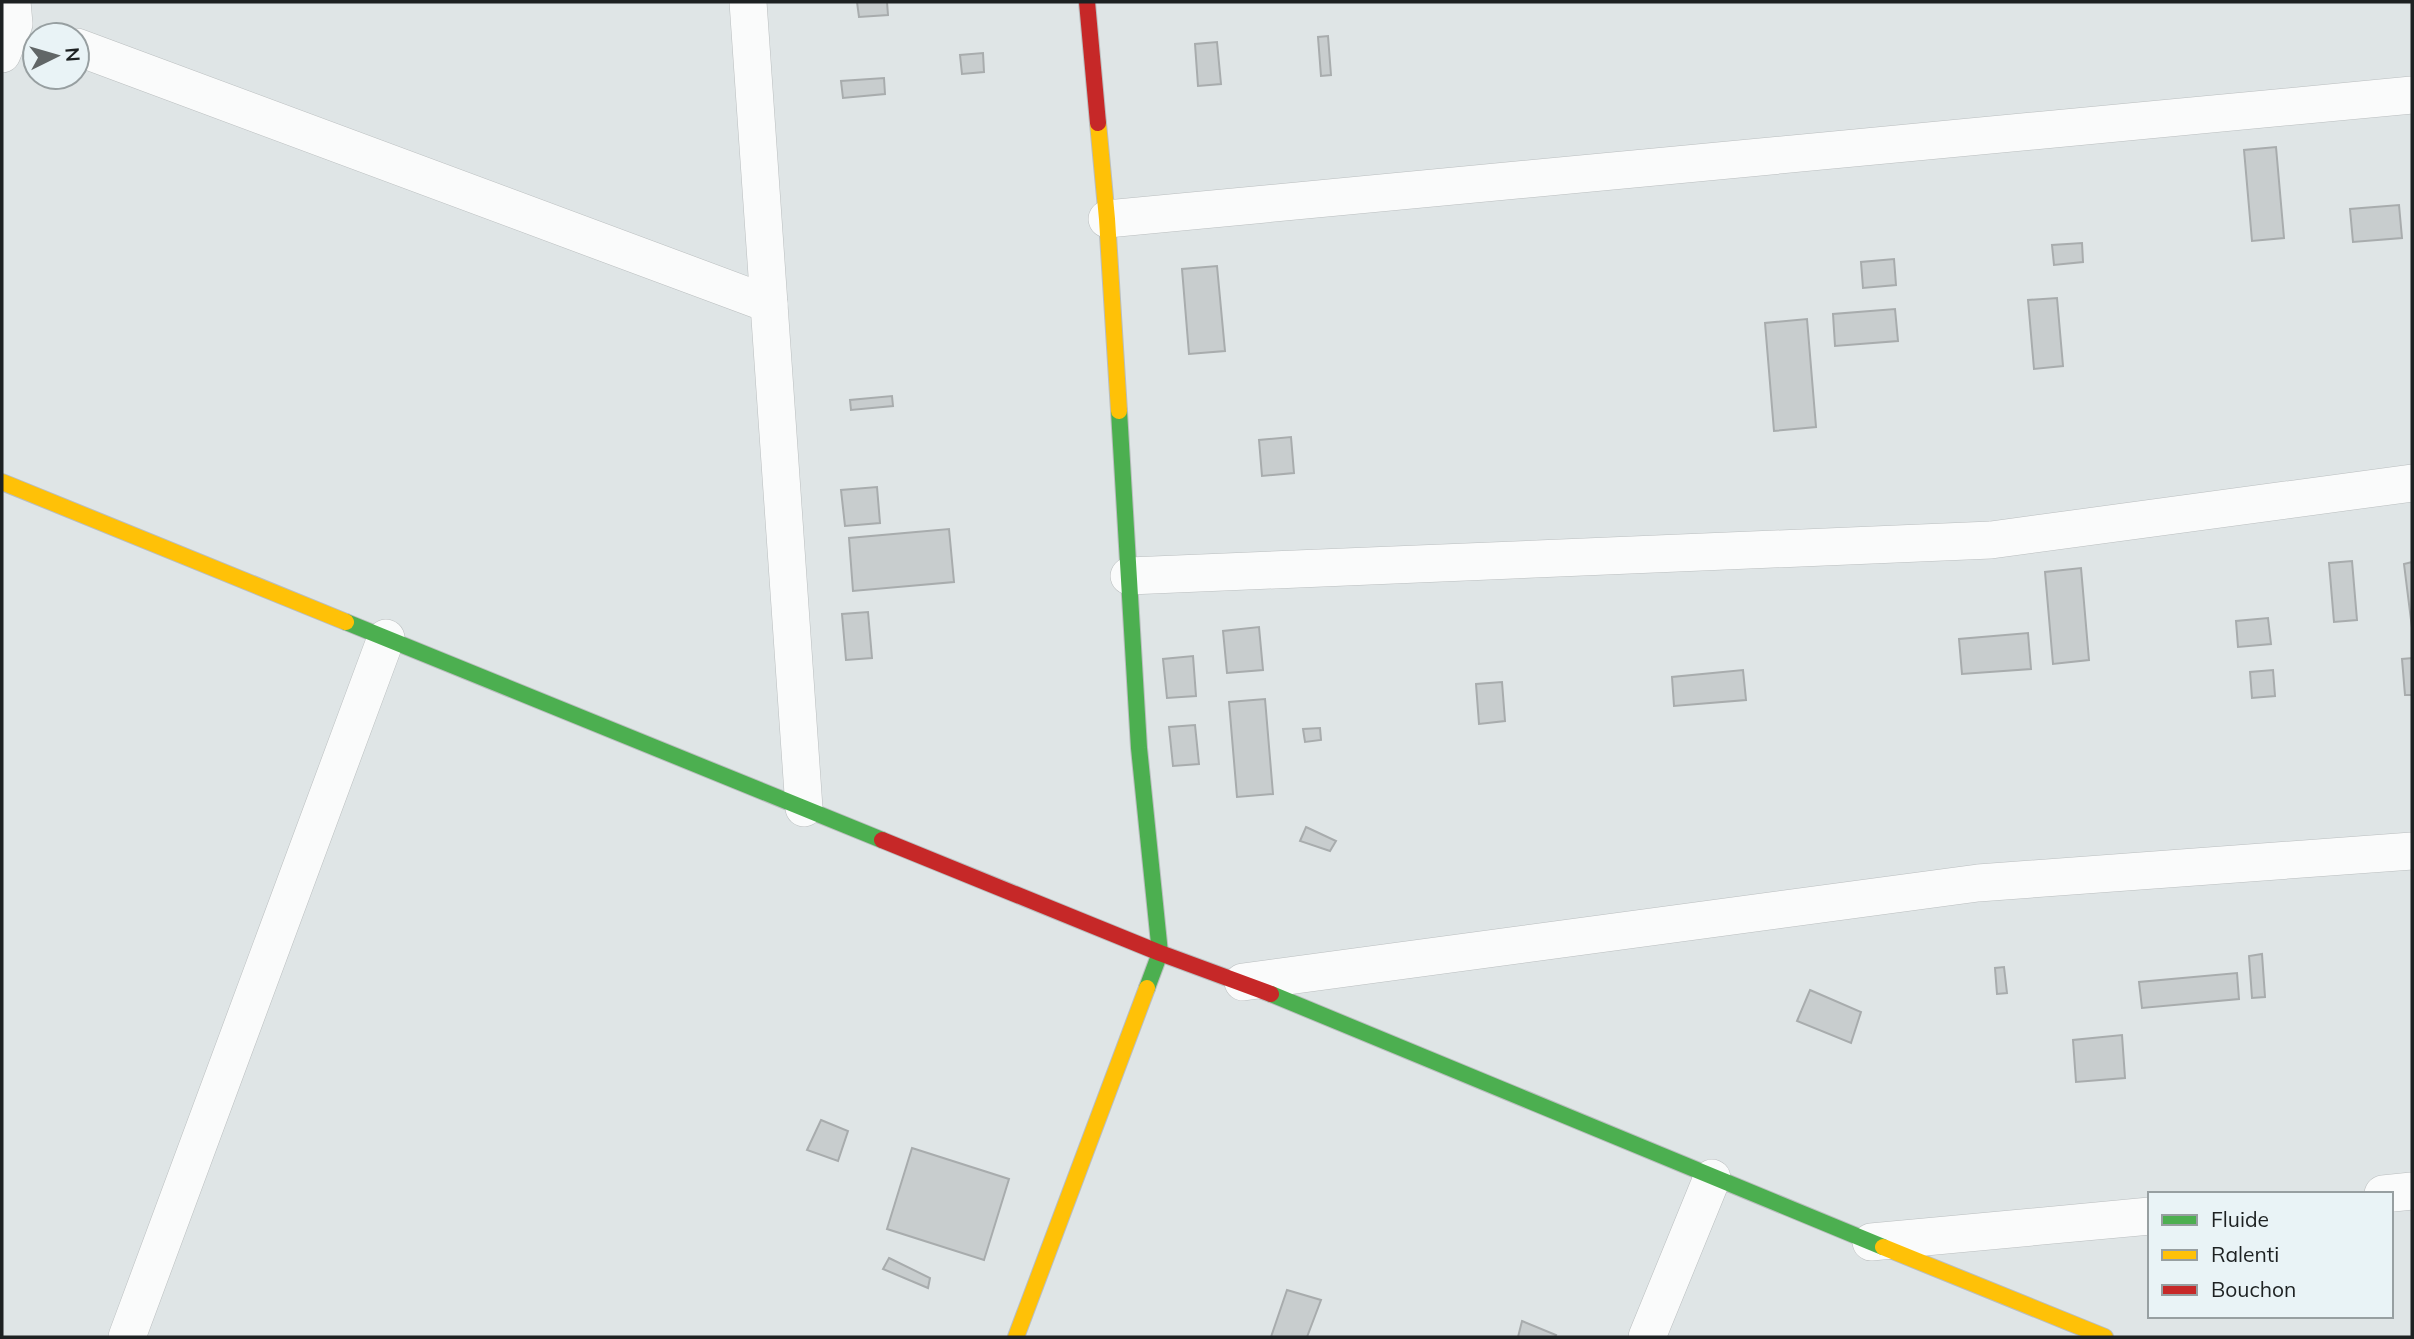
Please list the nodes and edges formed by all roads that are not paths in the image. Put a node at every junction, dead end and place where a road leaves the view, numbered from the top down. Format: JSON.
{"nodes":[{"id":1,"x":748,"y":2,"type":"edge"},
{"id":2,"x":1087,"y":2,"type":"edge"},
{"id":3,"x":91,"y":52,"type":"edge"},
{"id":4,"x":2412,"y":96,"type":"edge"},
{"id":5,"x":1107,"y":219,"type":"junction"},
{"id":6,"x":769,"y":304,"type":"junction"},
{"id":7,"x":2,"y":482,"type":"edge"},
{"id":8,"x":2412,"y":483,"type":"edge"},
{"id":9,"x":1129,"y":576,"type":"junction"},
{"id":10,"x":386,"y":638,"type":"junction"},
{"id":11,"x":804,"y":808,"type":"junction"},
{"id":12,"x":2412,"y":851,"type":"edge"},
{"id":13,"x":1160,"y":953,"type":"junction"},
{"id":14,"x":1243,"y":982,"type":"junction"},
{"id":15,"x":1712,"y":1178,"type":"junction"},
{"id":16,"x":2412,"y":1191,"type":"edge"},
{"id":17,"x":2393,"y":1193,"type":"edge"},
{"id":18,"x":2148,"y":1216,"type":"edge"},
{"id":19,"x":1871,"y":1242,"type":"junction"},
{"id":20,"x":127,"y":1337,"type":"edge"},
{"id":21,"x":1016,"y":1337,"type":"edge"},
{"id":22,"x":1647,"y":1337,"type":"edge"},
{"id":23,"x":2105,"y":1337,"type":"edge"}],
"edges":[{"from":1,"to":6,"type":"street"},
{"from":2,"to":5,"type":"main road"},
{"from":3,"to":6,"type":"street"},
{"from":4,"to":5,"type":"street"},
{"from":5,"to":9,"type":"main road"},
{"from":6,"to":11,"type":"street"},
{"from":7,"to":10,"type":"main road"},
{"from":8,"to":9,"type":"street"},
{"from":9,"to":13,"type":"main road"},
{"from":10,"to":11,"type":"main road"},
{"from":10,"to":20,"type":"street"},
{"from":11,"to":13,"type":"main road"},
{"from":12,"to":14,"type":"street"},
{"from":13,"to":14,"type":"main road"},
{"from":13,"to":21,"type":"main road"},
{"from":14,"to":15,"type":"main road"},
{"from":15,"to":19,"type":"main road"},
{"from":15,"to":22,"type":"street"},
{"from":16,"to":17,"type":"street"},
{"from":18,"to":19,"type":"street"},
{"from":19,"to":23,"type":"main road"}]}
